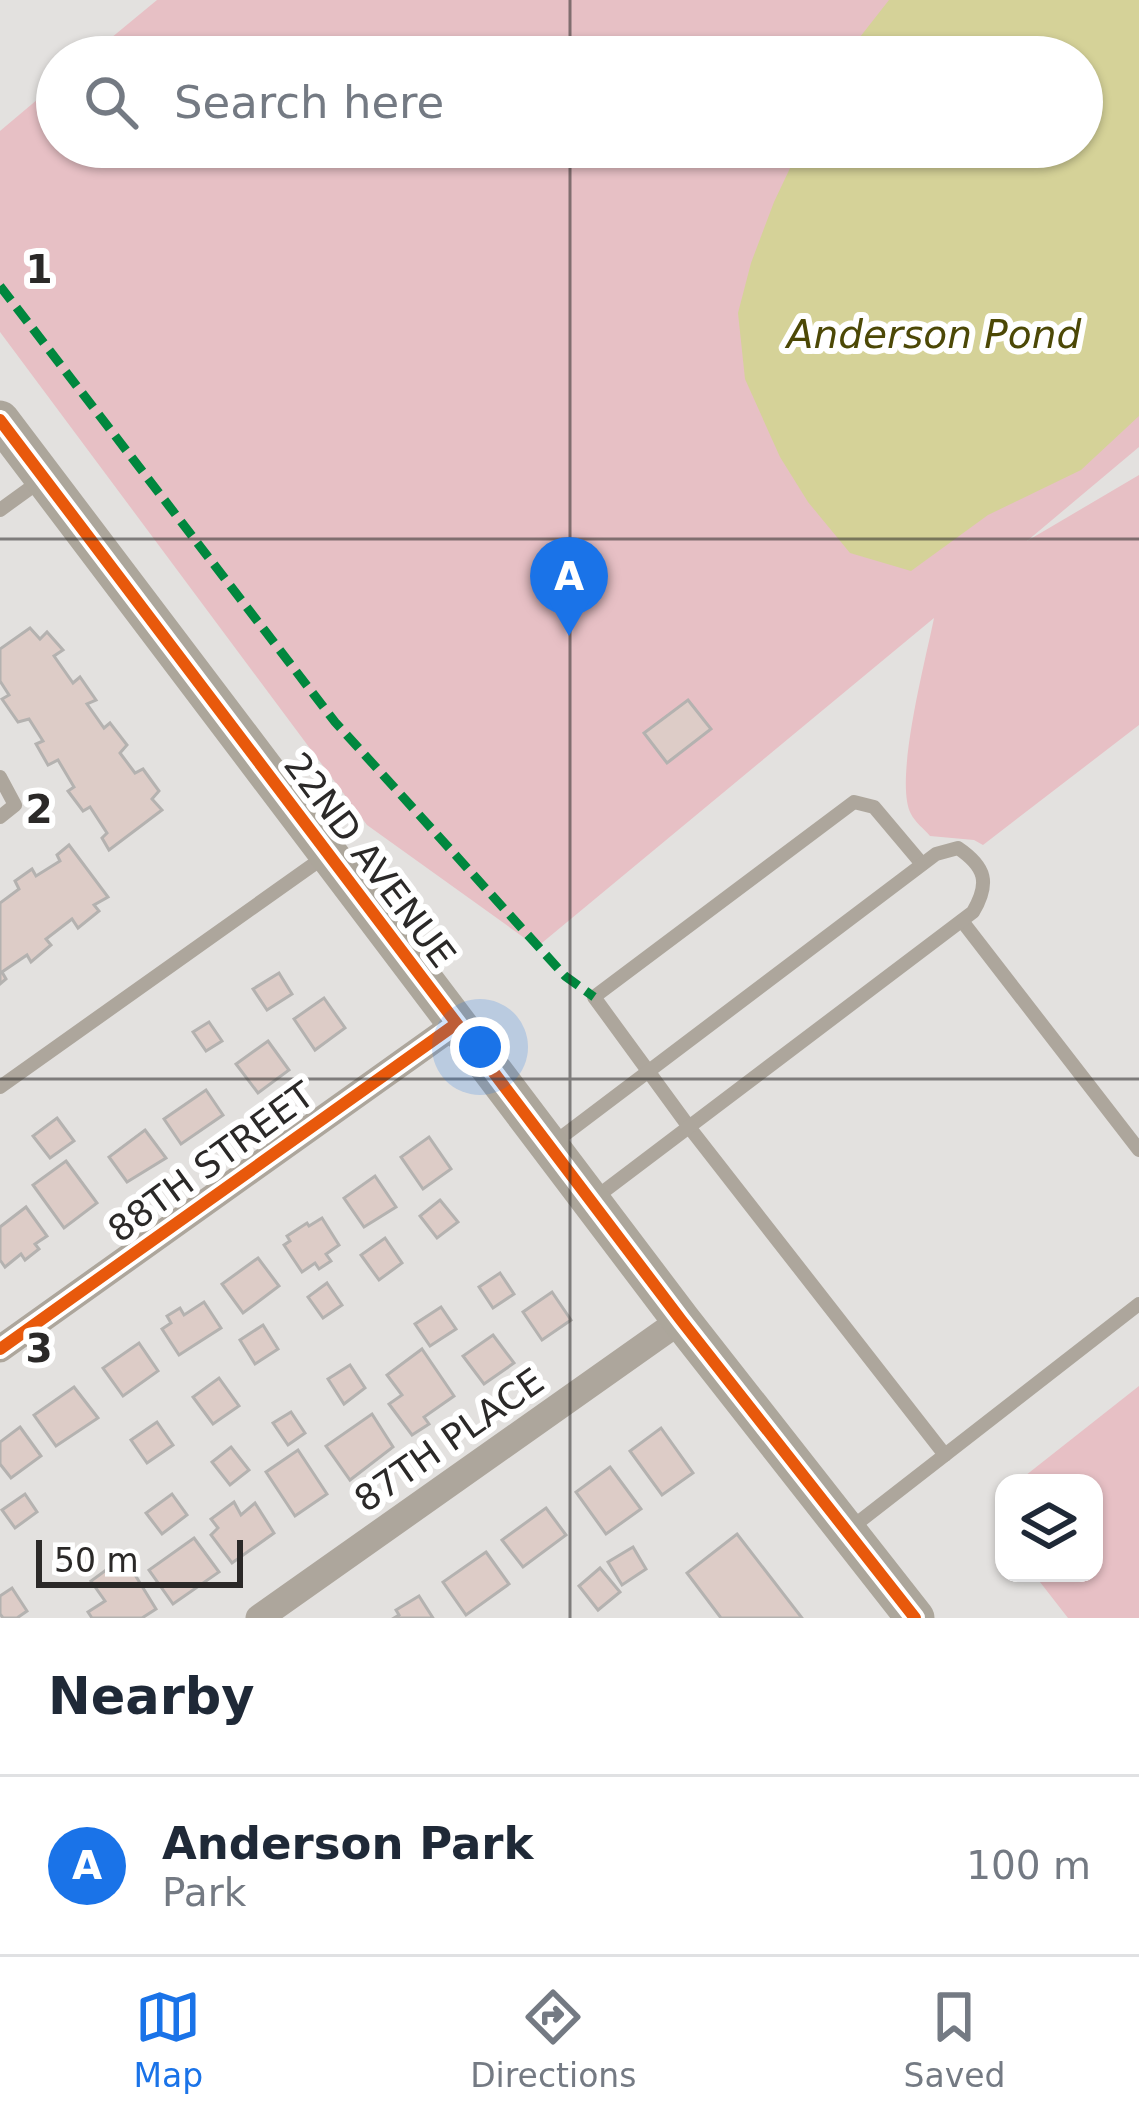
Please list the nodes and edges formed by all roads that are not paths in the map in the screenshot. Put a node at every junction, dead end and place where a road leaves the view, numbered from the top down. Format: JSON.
{"nodes":[{"id":1,"x":0,"y":420,"type":"edge"},
{"id":2,"x":44,"y":478,"type":"junction"},
{"id":3,"x":0,"y":510,"type":"edge"},
{"id":4,"x":0,"y":777,"type":"edge"},
{"id":5,"x":0,"y":817,"type":"edge"},
{"id":6,"x":328,"y":854,"type":"junction"},
{"id":7,"x":922,"y":864,"type":"junction"},
{"id":8,"x":962,"y":921,"type":"junction"},
{"id":9,"x":457,"y":1024,"type":"junction"},
{"id":10,"x":648,"y":1071,"type":"junction"},
{"id":11,"x":0,"y":1087,"type":"edge"},
{"id":12,"x":689,"y":1127,"type":"junction"},
{"id":13,"x":550,"y":1146,"type":"junction"},
{"id":14,"x":1139,"y":1150,"type":"edge"},
{"id":15,"x":591,"y":1201,"type":"junction"},
{"id":16,"x":1139,"y":1304,"type":"edge"},
{"id":17,"x":681,"y":1320,"type":"junction"},
{"id":18,"x":0,"y":1349,"type":"edge"},
{"id":19,"x":945,"y":1455,"type":"junction"},
{"id":20,"x":847,"y":1531,"type":"junction"},
{"id":21,"x":259,"y":1618,"type":"edge"},
{"id":22,"x":915,"y":1618,"type":"edge"}],
"edges":[{"from":1,"to":2,"type":"street","name":"22ND AVENUE"},
{"from":2,"to":3,"type":"lane"},
{"from":2,"to":6,"type":"street","name":"22ND AVENUE"},
{"from":4,"to":5,"type":"lane"},
{"from":6,"to":9,"type":"street","name":"22ND AVENUE"},
{"from":6,"to":11,"type":"lane"},
{"from":7,"to":8,"type":"lane"},
{"from":7,"to":10,"type":"lane"},
{"from":7,"to":10,"type":"lane"},
{"from":8,"to":12,"type":"lane"},
{"from":8,"to":14,"type":"lane"},
{"from":9,"to":13,"type":"street","name":"22ND AVENUE"},
{"from":9,"to":18,"type":"street","name":"88TH STREET"},
{"from":10,"to":12,"type":"lane"},
{"from":10,"to":13,"type":"lane"},
{"from":12,"to":15,"type":"lane"},
{"from":12,"to":19,"type":"lane"},
{"from":13,"to":15,"type":"street","name":"22ND AVENUE"},
{"from":15,"to":17,"type":"street","name":"22ND AVENUE"},
{"from":16,"to":19,"type":"lane"},
{"from":17,"to":20,"type":"street","name":"22ND AVENUE"},
{"from":17,"to":21,"type":"street","name":"87TH PLACE"},
{"from":19,"to":20,"type":"lane"},
{"from":20,"to":22,"type":"street","name":"22ND AVENUE"}]}
